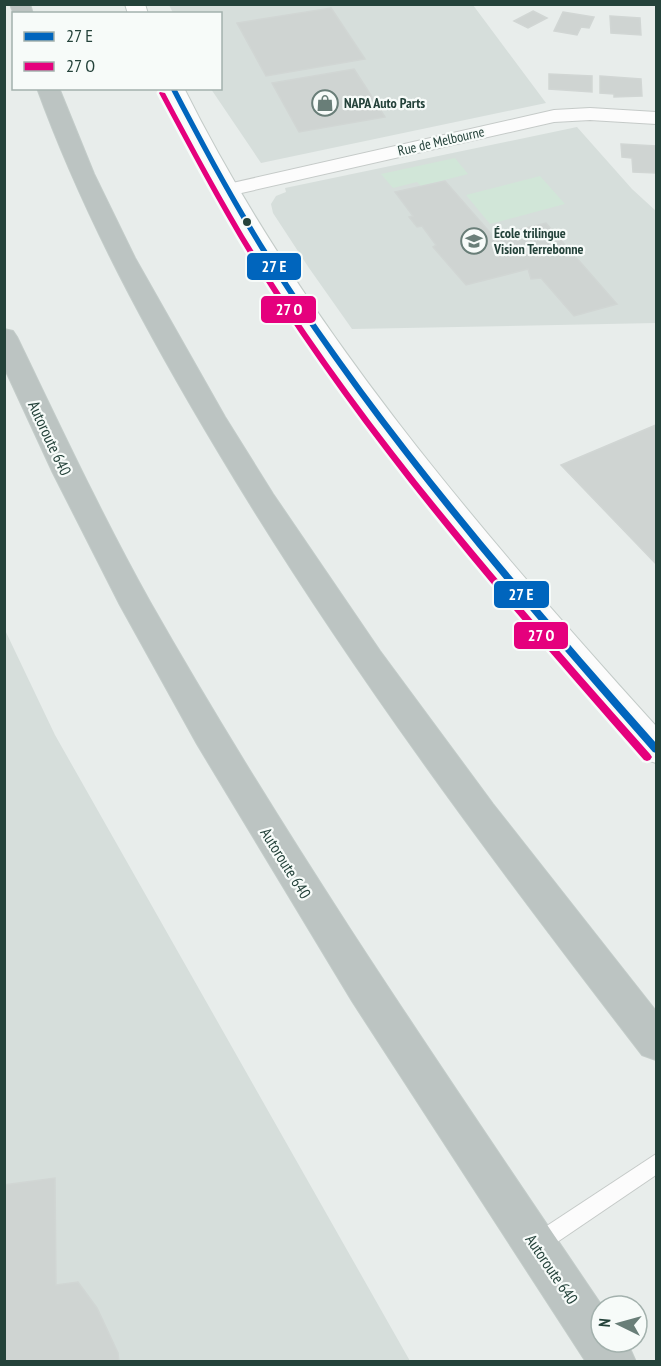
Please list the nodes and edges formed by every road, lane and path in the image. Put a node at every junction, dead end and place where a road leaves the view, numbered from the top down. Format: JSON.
{"nodes":[{"id":1,"x":49,"y":90,"type":"edge"},
{"id":2,"x":173,"y":90,"type":"edge"},
{"id":3,"x":657,"y":118,"type":"edge"},
{"id":4,"x":228,"y":189,"type":"junction"},
{"id":5,"x":4,"y":337,"type":"edge"},
{"id":6,"x":657,"y":749,"type":"edge"},
{"id":7,"x":657,"y":1041,"type":"edge"},
{"id":8,"x":657,"y":1164,"type":"edge"},
{"id":9,"x":536,"y":1245,"type":"junction"},
{"id":10,"x":613,"y":1362,"type":"edge"}],
"edges":[{"from":1,"to":7,"type":"highway"},
{"from":2,"to":4,"type":"street"},
{"from":3,"to":4,"type":"street","name":"Rue de Melbourne"},
{"from":4,"to":6,"type":"street"},
{"from":5,"to":9,"type":"highway","name":"Autoroute 640"},
{"from":8,"to":9,"type":"lane"},
{"from":9,"to":10,"type":"highway","name":"Autoroute 640"}]}
